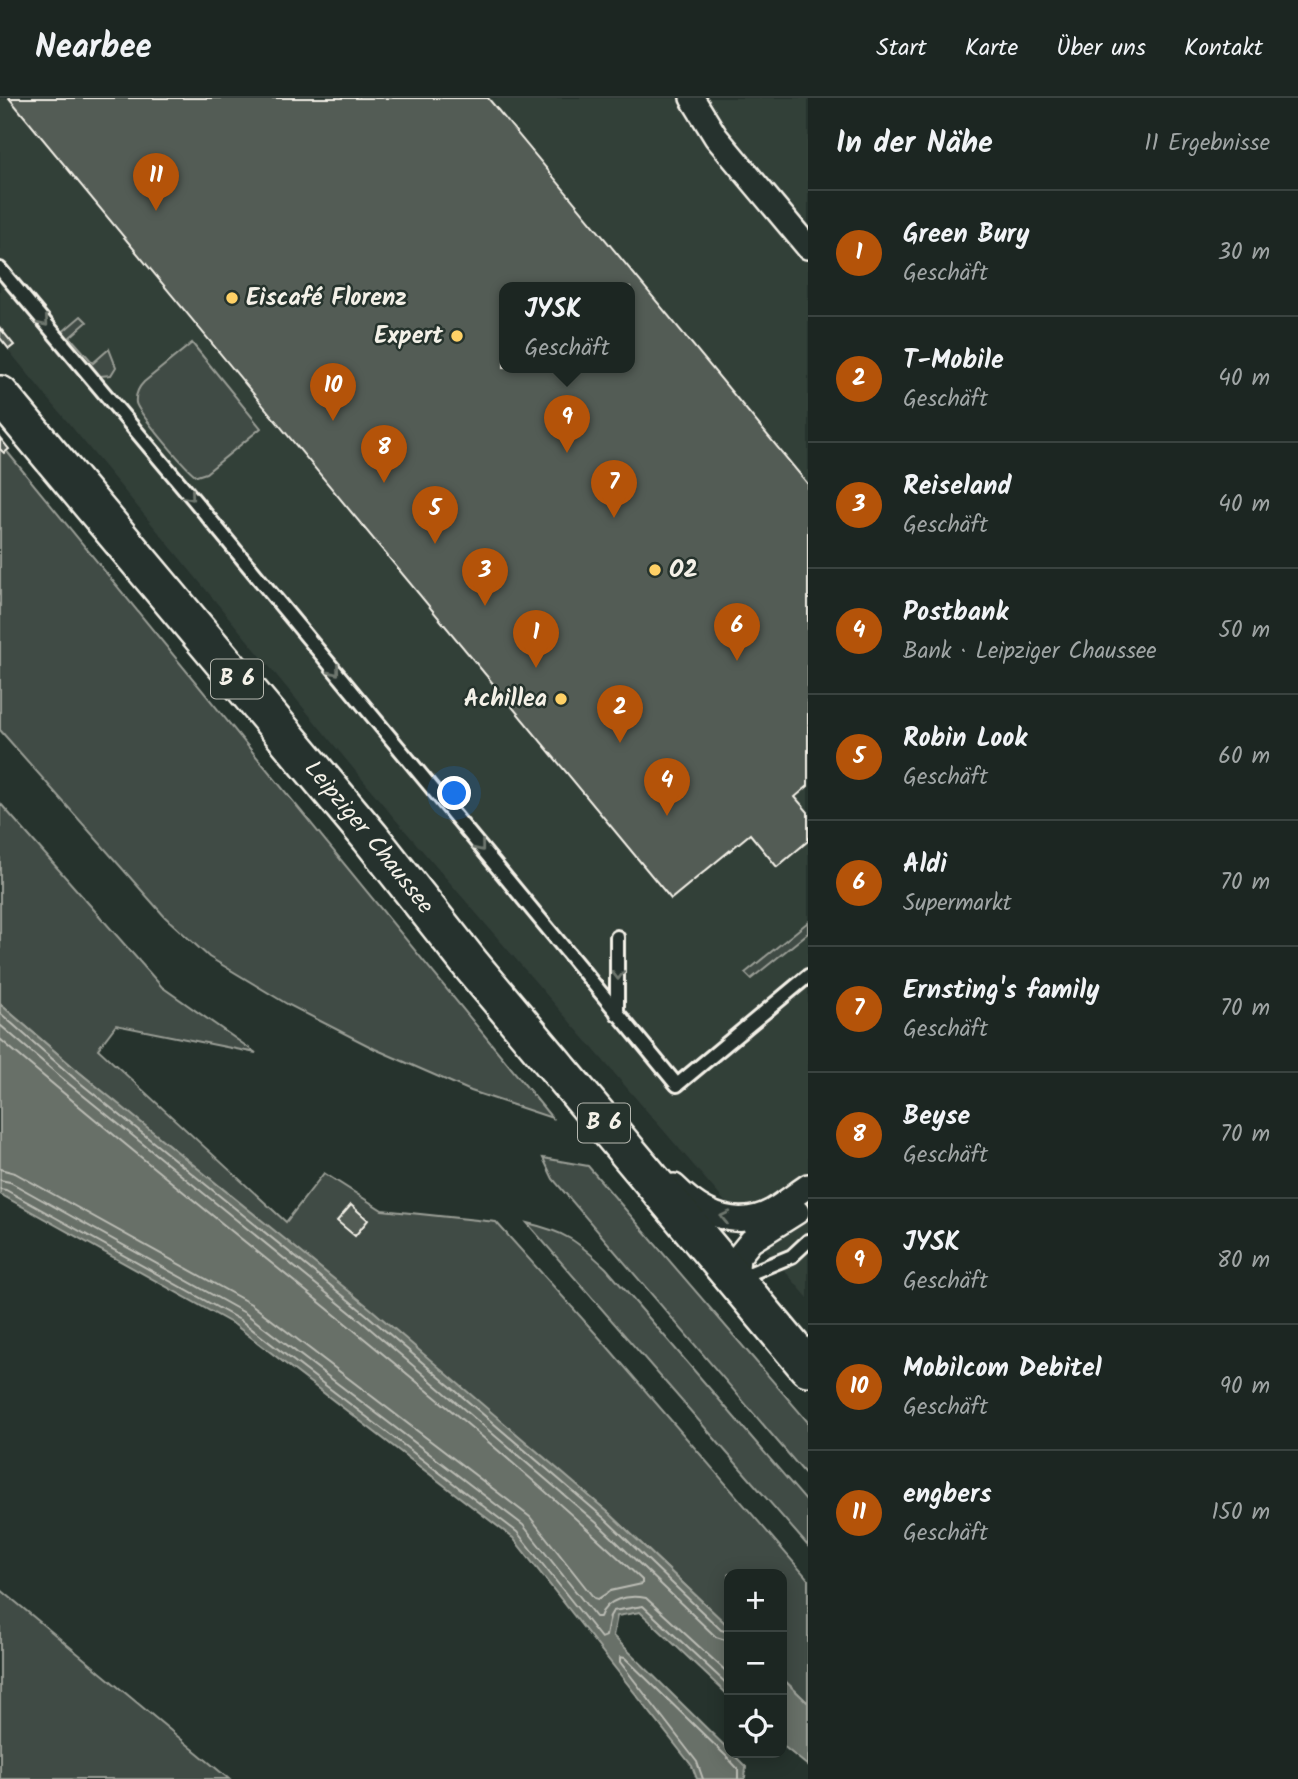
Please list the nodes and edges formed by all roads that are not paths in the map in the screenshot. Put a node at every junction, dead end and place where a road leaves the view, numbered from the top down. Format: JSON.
{"nodes":[{"id":1,"x":692,"y":98,"type":"edge"},
{"id":2,"x":808,"y":247,"type":"edge"},
{"id":3,"x":0,"y":270,"type":"edge"},
{"id":4,"x":0,"y":395,"type":"edge"},
{"id":5,"x":617,"y":937,"type":"dead end"},
{"id":6,"x":808,"y":976,"type":"edge"},
{"id":7,"x":618,"y":1014,"type":"junction"},
{"id":8,"x":618,"y":1140,"type":"junction"},
{"id":9,"x":808,"y":1186,"type":"edge"},
{"id":10,"x":808,"y":1205,"type":"edge"},
{"id":11,"x":808,"y":1241,"type":"edge"},
{"id":12,"x":736,"y":1280,"type":"junction"},
{"id":13,"x":808,"y":1367,"type":"edge"}],
"edges":[{"from":1,"to":2,"type":"street"},
{"from":3,"to":7,"type":"lane","one_way":true},
{"from":4,"to":8,"type":"main road","name":"Leipziger Chaussee","number":"B 6"},
{"from":5,"to":7,"type":"lane","one_way":true},
{"from":6,"to":7,"type":"lane"},
{"from":9,"to":8,"type":"street","one_way":true},
{"from":8,"to":12,"type":"main road","name":"Leipziger Chaussee","number":"B 6"},
{"from":10,"to":12,"type":"street"},
{"from":11,"to":12,"type":"lane"},
{"from":12,"to":13,"type":"main road","number":"B 6"}]}
